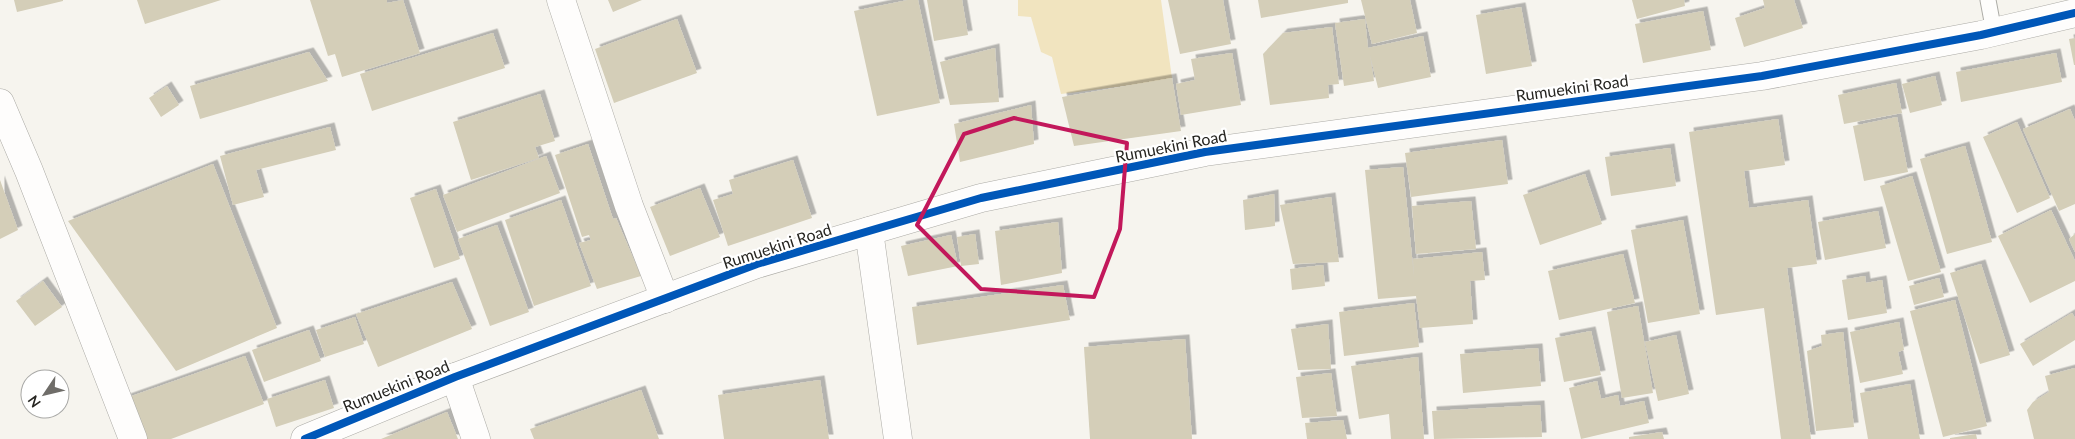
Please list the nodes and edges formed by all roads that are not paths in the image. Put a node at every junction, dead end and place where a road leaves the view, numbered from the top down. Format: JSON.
{"nodes":[{"id":1,"x":561,"y":0,"type":"edge"},
{"id":2,"x":1988,"y":0,"type":"edge"},
{"id":3,"x":2075,"y":13,"type":"edge"},
{"id":4,"x":1994,"y":32,"type":"junction"},
{"id":5,"x":0,"y":102,"type":"edge"},
{"id":6,"x":869,"y":231,"type":"junction"},
{"id":7,"x":665,"y":298,"type":"junction"},
{"id":8,"x":455,"y":377,"type":"junction"},
{"id":9,"x":133,"y":439,"type":"edge"},
{"id":10,"x":305,"y":439,"type":"edge"},
{"id":11,"x":476,"y":439,"type":"edge"},
{"id":12,"x":898,"y":439,"type":"edge"}],
"edges":[{"from":1,"to":7,"type":"street"},
{"from":2,"to":4,"type":"lane"},
{"from":3,"to":4,"type":"street","name":"Rumuekini Road"},
{"from":4,"to":6,"type":"street","name":"Rumuekini Road"},
{"from":5,"to":9,"type":"street"},
{"from":6,"to":7,"type":"street","name":"Rumuekini Road"},
{"from":6,"to":12,"type":"street"},
{"from":7,"to":8,"type":"street","name":"Rumuekini Road"},
{"from":8,"to":10,"type":"street","name":"Rumuekini Road"},
{"from":8,"to":11,"type":"street"}]}
